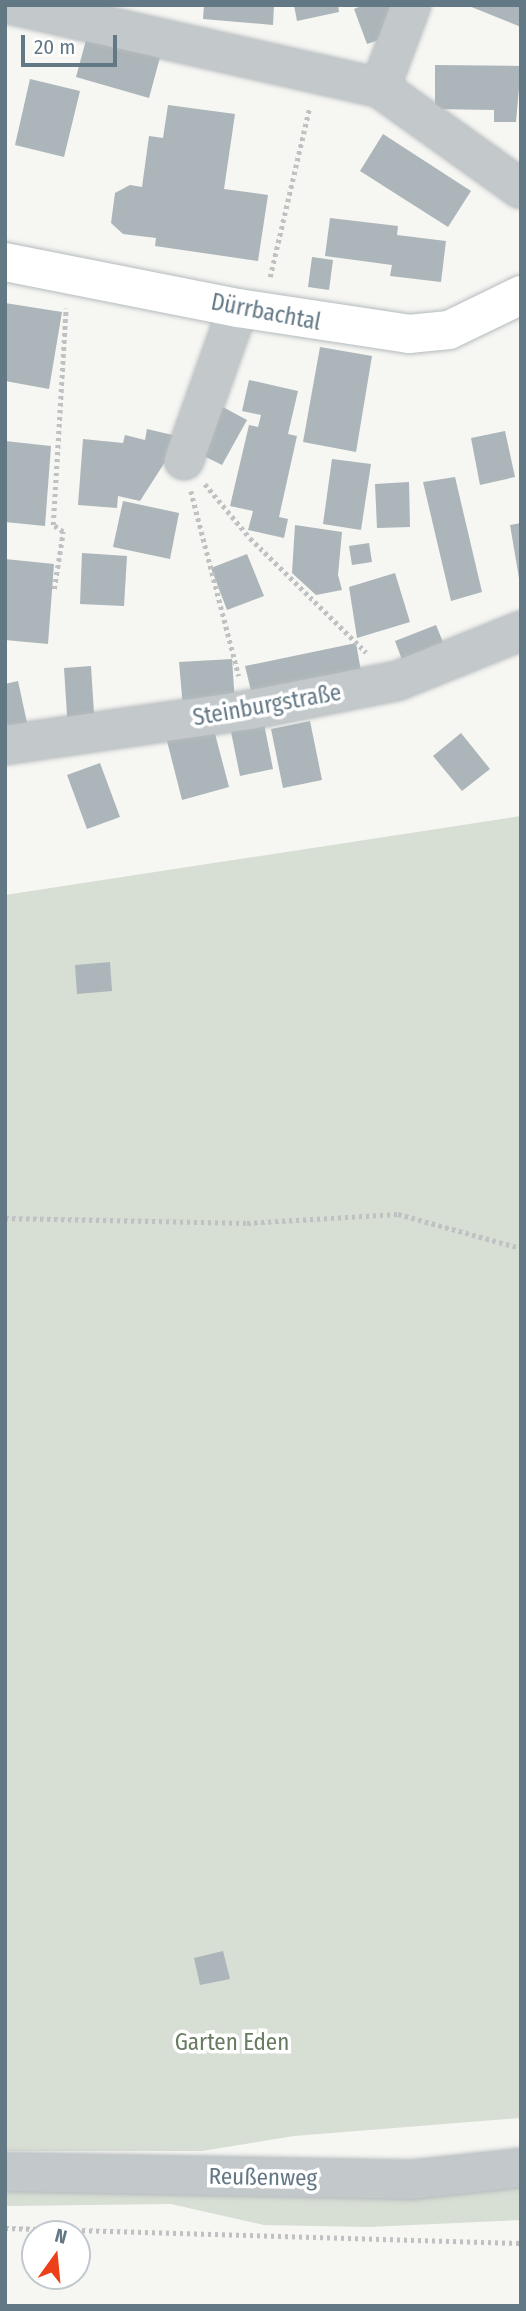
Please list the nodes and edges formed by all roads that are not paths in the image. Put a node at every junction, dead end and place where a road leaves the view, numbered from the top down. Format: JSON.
{"nodes":[{"id":1,"x":12,"y":5,"type":"edge"},
{"id":2,"x":411,"y":5,"type":"edge"},
{"id":3,"x":380,"y":88,"type":"junction"},
{"id":4,"x":521,"y":189,"type":"edge"},
{"id":5,"x":5,"y":262,"type":"edge"},
{"id":6,"x":521,"y":295,"type":"edge"},
{"id":7,"x":252,"y":311,"type":"junction"},
{"id":8,"x":184,"y":460,"type":"road end"},
{"id":9,"x":521,"y":631,"type":"edge"},
{"id":10,"x":5,"y":745,"type":"edge"},
{"id":11,"x":521,"y":2168,"type":"edge"},
{"id":12,"x":5,"y":2172,"type":"edge"}],
"edges":[{"from":1,"to":3,"type":"street"},
{"from":2,"to":3,"type":"street"},
{"from":3,"to":4,"type":"street"},
{"from":5,"to":7,"type":"street","name":"Dürrbachtal"},
{"from":6,"to":7,"type":"street","name":"Dürrbachtal"},
{"from":7,"to":8,"type":"street"},
{"from":9,"to":10,"type":"street","name":"Steinburgstraße"},
{"from":11,"to":12,"type":"street","name":"Reußenweg"}]}
